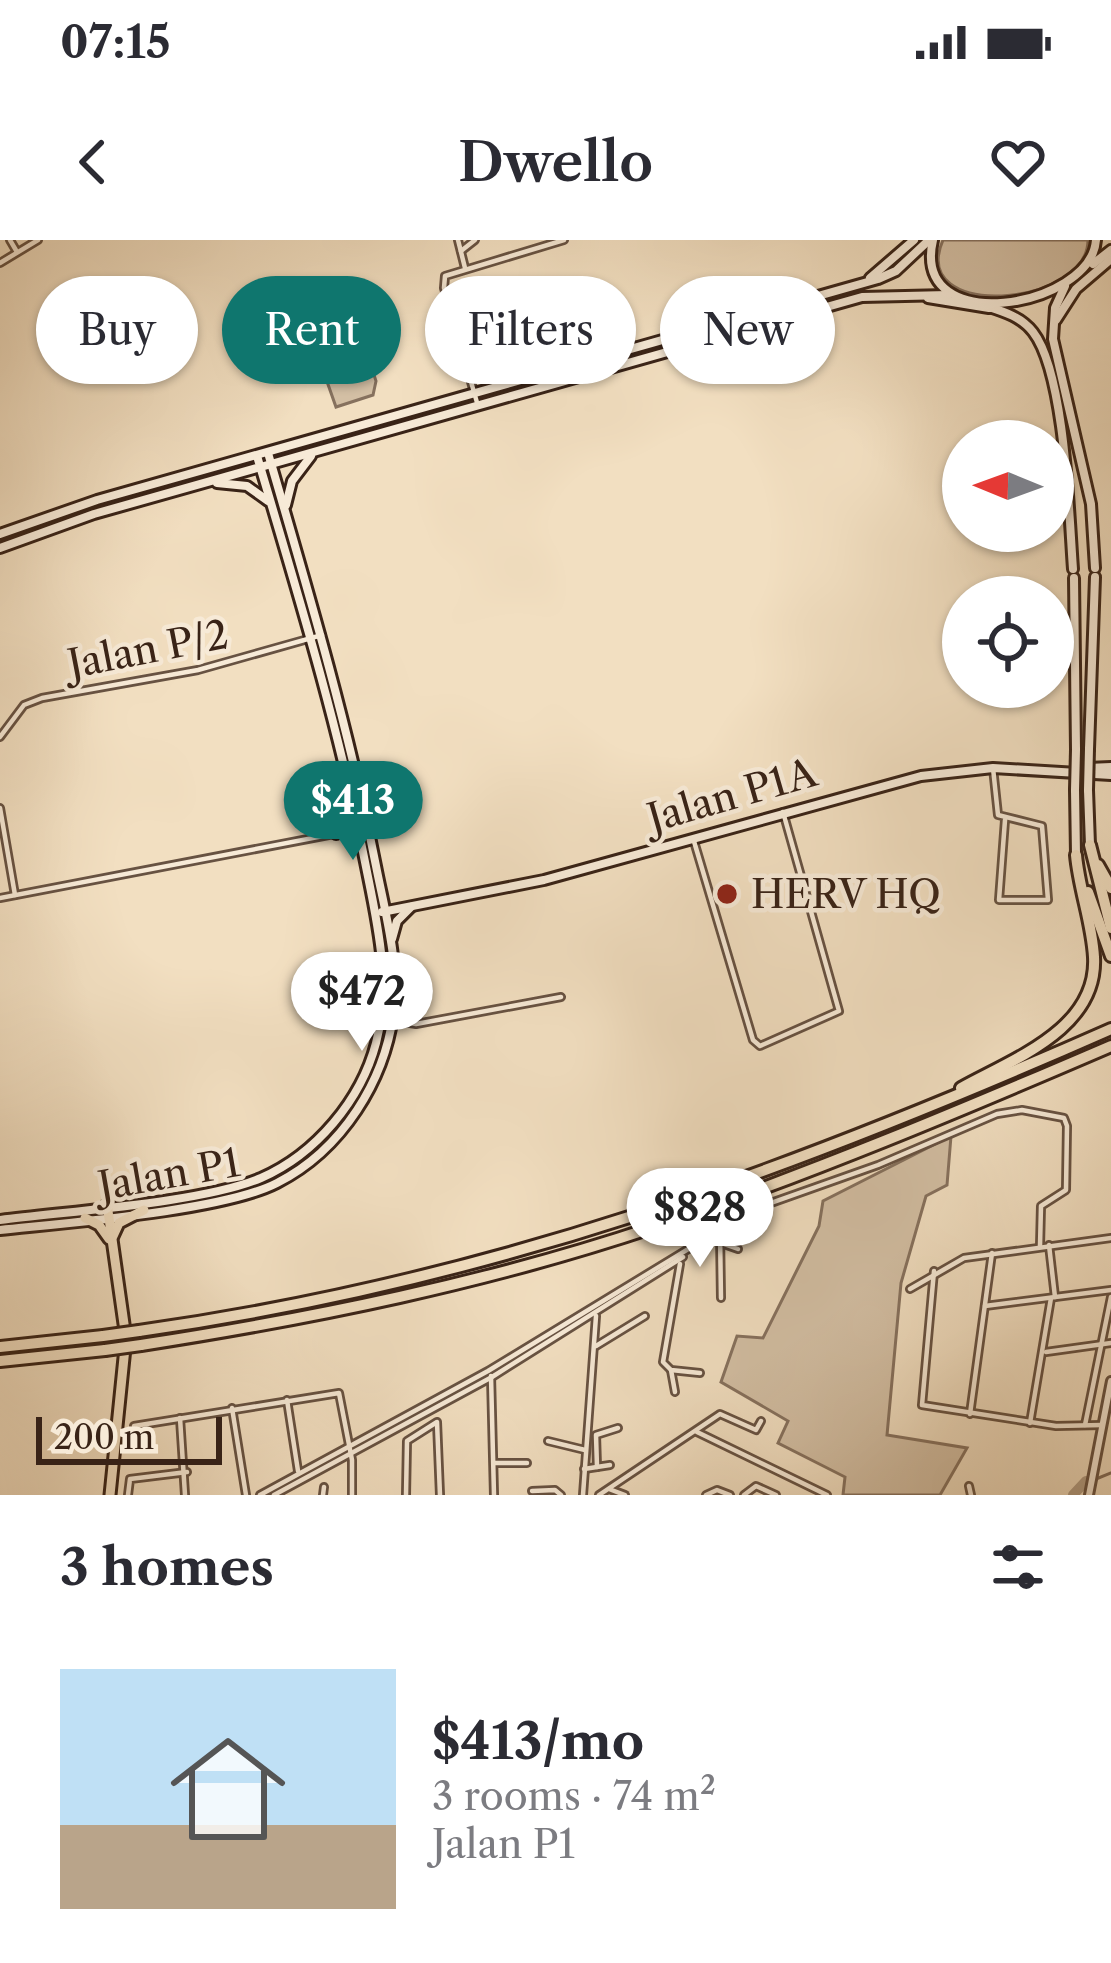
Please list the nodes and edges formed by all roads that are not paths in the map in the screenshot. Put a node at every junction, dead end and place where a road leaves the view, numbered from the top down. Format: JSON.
{"nodes":[{"id":1,"x":38,"y":240,"type":"edge"},
{"id":2,"x":458,"y":240,"type":"edge"},
{"id":3,"x":475,"y":240,"type":"edge"},
{"id":4,"x":564,"y":240,"type":"edge"},
{"id":5,"x":914,"y":240,"type":"edge"},
{"id":6,"x":931,"y":240,"type":"edge"},
{"id":7,"x":1096,"y":240,"type":"edge"},
{"id":8,"x":12,"y":241,"type":"edge"},
{"id":9,"x":1111,"y":250,"type":"edge"},
{"id":10,"x":461,"y":251,"type":"junction"},
{"id":11,"x":17,"y":252,"type":"junction"},
{"id":12,"x":1111,"y":259,"type":"edge"},
{"id":13,"x":0,"y":263,"type":"edge"},
{"id":14,"x":465,"y":268,"type":"junction"},
{"id":15,"x":1086,"y":270,"type":"junction"},
{"id":16,"x":864,"y":283,"type":"junction"},
{"id":17,"x":1065,"y":286,"type":"junction"},
{"id":18,"x":914,"y":295,"type":"junction"},
{"id":19,"x":948,"y":295,"type":"junction"},
{"id":20,"x":976,"y":303,"type":"junction"},
{"id":21,"x":991,"y":308,"type":"junction"},
{"id":22,"x":1052,"y":326,"type":"junction"},
{"id":23,"x":474,"y":395,"type":"junction"},
{"id":24,"x":478,"y":406,"type":"junction"},
{"id":25,"x":317,"y":451,"type":"junction"},
{"id":26,"x":268,"y":453,"type":"junction"},
{"id":27,"x":257,"y":456,"type":"junction"},
{"id":28,"x":272,"y":464,"type":"junction"},
{"id":29,"x":260,"y":468,"type":"junction"},
{"id":30,"x":209,"y":482,"type":"junction"},
{"id":31,"x":271,"y":504,"type":"junction"},
{"id":32,"x":285,"y":510,"type":"junction"},
{"id":33,"x":0,"y":534,"type":"edge"},
{"id":34,"x":0,"y":548,"type":"edge"},
{"id":35,"x":322,"y":635,"type":"junction"},
{"id":36,"x":311,"y":639,"type":"junction"},
{"id":37,"x":0,"y":737,"type":"edge"},
{"id":38,"x":993,"y":768,"type":"junction"},
{"id":39,"x":1111,"y":771,"type":"edge"},
{"id":40,"x":0,"y":808,"type":"edge"},
{"id":41,"x":355,"y":811,"type":"junction"},
{"id":42,"x":783,"y":812,"type":"junction"},
{"id":43,"x":1005,"y":820,"type":"junction"},
{"id":44,"x":363,"y":829,"type":"junction"},
{"id":45,"x":336,"y":834,"type":"junction"},
{"id":46,"x":693,"y":838,"type":"junction"},
{"id":47,"x":362,"y":844,"type":"junction"},
{"id":48,"x":1090,"y":845,"type":"junction"},
{"id":49,"x":1076,"y":854,"type":"junction"},
{"id":50,"x":1111,"y":888,"type":"edge"},
{"id":51,"x":380,"y":891,"type":"junction"},
{"id":52,"x":15,"y":896,"type":"junction"},
{"id":53,"x":0,"y":898,"type":"edge"},
{"id":54,"x":412,"y":906,"type":"junction"},
{"id":55,"x":380,"y":913,"type":"junction"},
{"id":56,"x":1111,"y":928,"type":"edge"},
{"id":57,"x":391,"y":944,"type":"junction"},
{"id":58,"x":1111,"y":956,"type":"edge"},
{"id":59,"x":561,"y":997,"type":"dead end"},
{"id":60,"x":392,"y":1020,"type":"junction"},
{"id":61,"x":1111,"y":1029,"type":"edge"},
{"id":62,"x":1111,"y":1046,"type":"edge"},
{"id":63,"x":917,"y":1114,"type":"junction"},
{"id":64,"x":108,"y":1210,"type":"junction"},
{"id":65,"x":144,"y":1210,"type":"junction"},
{"id":66,"x":85,"y":1218,"type":"junction"},
{"id":67,"x":0,"y":1220,"type":"edge"},
{"id":68,"x":0,"y":1230,"type":"edge"},
{"id":69,"x":719,"y":1233,"type":"junction"},
{"id":70,"x":1111,"y":1238,"type":"edge"},
{"id":71,"x":722,"y":1243,"type":"junction"},
{"id":72,"x":111,"y":1244,"type":"junction"},
{"id":73,"x":1049,"y":1245,"type":"junction"},
{"id":74,"x":1040,"y":1246,"type":"junction"},
{"id":75,"x":737,"y":1249,"type":"dead end"},
{"id":76,"x":992,"y":1253,"type":"junction"},
{"id":77,"x":680,"y":1259,"type":"junction"},
{"id":78,"x":934,"y":1271,"type":"junction"},
{"id":79,"x":910,"y":1288,"type":"dead end"},
{"id":80,"x":1111,"y":1294,"type":"edge"},
{"id":81,"x":1053,"y":1297,"type":"junction"},
{"id":82,"x":721,"y":1298,"type":"dead end"},
{"id":83,"x":985,"y":1306,"type":"junction"},
{"id":84,"x":595,"y":1312,"type":"junction"},
{"id":85,"x":645,"y":1316,"type":"dead end"},
{"id":86,"x":1102,"y":1342,"type":"junction"},
{"id":87,"x":1111,"y":1343,"type":"edge"},
{"id":88,"x":596,"y":1346,"type":"junction"},
{"id":89,"x":0,"y":1347,"type":"edge"},
{"id":90,"x":1046,"y":1352,"type":"junction"},
{"id":91,"x":0,"y":1361,"type":"edge"},
{"id":92,"x":671,"y":1370,"type":"junction"},
{"id":93,"x":700,"y":1373,"type":"dead end"},
{"id":94,"x":490,"y":1374,"type":"junction"},
{"id":95,"x":1111,"y":1381,"type":"edge"},
{"id":96,"x":675,"y":1392,"type":"dead end"},
{"id":97,"x":1109,"y":1399,"type":"edge"},
{"id":98,"x":287,"y":1400,"type":"junction"},
{"id":99,"x":232,"y":1408,"type":"junction"},
{"id":100,"x":970,"y":1414,"type":"junction"},
{"id":101,"x":180,"y":1418,"type":"junction"},
{"id":102,"x":761,"y":1421,"type":"dead end"},
{"id":103,"x":1030,"y":1423,"type":"junction"},
{"id":104,"x":1085,"y":1425,"type":"junction"},
{"id":105,"x":1102,"y":1425,"type":"junction"},
{"id":106,"x":134,"y":1426,"type":"dead end"},
{"id":107,"x":618,"y":1428,"type":"dead end"},
{"id":108,"x":697,"y":1432,"type":"junction"},
{"id":109,"x":1100,"y":1436,"type":"junction"},
{"id":110,"x":1111,"y":1437,"type":"edge"},
{"id":111,"x":548,"y":1441,"type":"dead end"},
{"id":112,"x":350,"y":1450,"type":"junction"},
{"id":113,"x":585,"y":1450,"type":"junction"},
{"id":114,"x":494,"y":1463,"type":"junction"},
{"id":115,"x":526,"y":1463,"type":"dead end"},
{"id":116,"x":610,"y":1466,"type":"dead end"},
{"id":117,"x":597,"y":1467,"type":"junction"},
{"id":118,"x":584,"y":1469,"type":"junction"},
{"id":119,"x":187,"y":1472,"type":"junction"},
{"id":120,"x":298,"y":1474,"type":"junction"},
{"id":121,"x":969,"y":1486,"type":"dead end"},
{"id":122,"x":609,"y":1489,"type":"junction"},
{"id":123,"x":110,"y":1492,"type":"edge"},
{"id":124,"x":532,"y":1492,"type":"dead end"},
{"id":125,"x":129,"y":1494,"type":"edge"},
{"id":126,"x":184,"y":1495,"type":"edge"},
{"id":127,"x":246,"y":1495,"type":"edge"},
{"id":128,"x":260,"y":1495,"type":"edge"},
{"id":129,"x":274,"y":1495,"type":"edge"},
{"id":130,"x":352,"y":1495,"type":"edge"},
{"id":131,"x":406,"y":1495,"type":"edge"},
{"id":132,"x":440,"y":1495,"type":"edge"},
{"id":133,"x":494,"y":1495,"type":"edge"},
{"id":134,"x":561,"y":1495,"type":"edge"},
{"id":135,"x":583,"y":1495,"type":"edge"},
{"id":136,"x":599,"y":1495,"type":"edge"},
{"id":137,"x":625,"y":1495,"type":"edge"},
{"id":138,"x":706,"y":1495,"type":"edge"},
{"id":139,"x":730,"y":1495,"type":"edge"},
{"id":140,"x":743,"y":1495,"type":"edge"},
{"id":141,"x":776,"y":1495,"type":"edge"},
{"id":142,"x":827,"y":1495,"type":"edge"},
{"id":143,"x":970,"y":1495,"type":"edge"},
{"id":144,"x":1089,"y":1495,"type":"edge"}],
"edges":[{"from":1,"to":11,"type":"street"},
{"from":2,"to":10,"type":"street"},
{"from":3,"to":10,"type":"street"},
{"from":4,"to":14,"type":"street"},
{"from":5,"to":16,"type":"main road"},
{"from":6,"to":16,"type":"main road"},
{"from":6,"to":19,"type":"main road"},
{"from":7,"to":15,"type":"main road"},
{"from":8,"to":11,"type":"street"},
{"from":9,"to":15,"type":"main road"},
{"from":10,"to":14,"type":"street"},
{"from":11,"to":13,"type":"street"},
{"from":12,"to":22,"type":"main road"},
{"from":14,"to":23,"type":"street"},
{"from":15,"to":17,"type":"main road"},
{"from":16,"to":23,"type":"main road"},
{"from":17,"to":20,"type":"main road"},
{"from":17,"to":22,"type":"main road"},
{"from":18,"to":19,"type":"main road"},
{"from":18,"to":21,"type":"main road"},
{"from":18,"to":24,"type":"main road"},
{"from":19,"to":20,"type":"main road"},
{"from":20,"to":21,"type":"main road"},
{"from":21,"to":49,"type":"main road","bridge":true},
{"from":22,"to":48,"type":"main road","bridge":true},
{"from":23,"to":24,"type":"street"},
{"from":23,"to":26,"type":"main road"},
{"from":24,"to":25,"type":"main road"},
{"from":25,"to":28,"type":"main road"},
{"from":25,"to":32,"type":"main road"},
{"from":26,"to":27,"type":"main road"},
{"from":26,"to":28,"type":"main road","name":"Jalan P1"},
{"from":27,"to":29,"type":"main road","name":"Jalan P1"},
{"from":27,"to":33,"type":"main road"},
{"from":28,"to":29,"type":"main road"},
{"from":28,"to":32,"type":"main road","name":"Jalan P1"},
{"from":29,"to":30,"type":"main road"},
{"from":29,"to":31,"type":"main road","name":"Jalan P1"},
{"from":30,"to":31,"type":"main road"},
{"from":30,"to":34,"type":"main road"},
{"from":31,"to":36,"type":"main road","name":"Jalan P1"},
{"from":32,"to":35,"type":"main road","name":"Jalan P1"},
{"from":35,"to":36,"type":"street","name":"Jalan P/2"},
{"from":35,"to":44,"type":"main road","name":"Jalan P1"},
{"from":36,"to":37,"type":"street","name":"Jalan P/2"},
{"from":36,"to":41,"type":"main road","name":"Jalan P1"},
{"from":38,"to":39,"type":"main road","name":"Jalan P1A"},
{"from":38,"to":42,"type":"main road","name":"Jalan P1A"},
{"from":38,"to":43,"type":"street"},
{"from":40,"to":52,"type":"street"},
{"from":41,"to":44,"type":"main road","name":"Jalan P1"},
{"from":41,"to":45,"type":"main road"},
{"from":42,"to":46,"type":"main road","name":"Jalan P1A"},
{"from":42,"to":46,"type":"street"},
{"from":43,"to":43,"type":"street"},
{"from":44,"to":45,"type":"street"},
{"from":44,"to":47,"type":"main road","name":"Jalan P1"},
{"from":44,"to":51,"type":"main road","name":"Jalan P1"},
{"from":45,"to":47,"type":"main road"},
{"from":45,"to":52,"type":"street"},
{"from":46,"to":54,"type":"main road","name":"Jalan P1A"},
{"from":47,"to":55,"type":"main road","name":"Jalan P1"},
{"from":48,"to":50,"type":"highway"},
{"from":48,"to":56,"type":"highway"},
{"from":49,"to":58,"type":"highway"},
{"from":49,"to":63,"type":"highway"},
{"from":51,"to":54,"type":"main road"},
{"from":51,"to":55,"type":"main road","name":"Jalan P1"},
{"from":52,"to":53,"type":"street"},
{"from":54,"to":55,"type":"main road","name":"Jalan P1A"},
{"from":54,"to":57,"type":"main road"},
{"from":55,"to":57,"type":"main road","name":"Jalan P1"},
{"from":55,"to":64,"type":"main road","name":"Jalan P1"},
{"from":57,"to":60,"type":"main road","name":"Jalan P1"},
{"from":59,"to":60,"type":"street"},
{"from":60,"to":65,"type":"main road","name":"Jalan P1"},
{"from":61,"to":63,"type":"highway"},
{"from":62,"to":91,"type":"highway","bridge":true},
{"from":63,"to":89,"type":"highway","bridge":true},
{"from":64,"to":65,"type":"main road","name":"Jalan P1"},
{"from":64,"to":66,"type":"main road","name":"Jalan P1"},
{"from":64,"to":67,"type":"main road","name":"Jalan P1"},
{"from":64,"to":72,"type":"main road"},
{"from":65,"to":72,"type":"main road"},
{"from":66,"to":68,"type":"main road","name":"Jalan P1"},
{"from":66,"to":72,"type":"main road"},
{"from":69,"to":71,"type":"street"},
{"from":69,"to":74,"type":"street"},
{"from":69,"to":77,"type":"street"},
{"from":70,"to":73,"type":"street"},
{"from":71,"to":75,"type":"street"},
{"from":71,"to":82,"type":"street"},
{"from":72,"to":123,"type":"main road"},
{"from":73,"to":74,"type":"street"},
{"from":73,"to":81,"type":"street"},
{"from":74,"to":76,"type":"street"},
{"from":76,"to":78,"type":"street"},
{"from":76,"to":83,"type":"street"},
{"from":77,"to":84,"type":"street"},
{"from":77,"to":92,"type":"street"},
{"from":78,"to":79,"type":"street"},
{"from":78,"to":100,"type":"street"},
{"from":80,"to":81,"type":"street"},
{"from":80,"to":86,"type":"street"},
{"from":81,"to":83,"type":"street"},
{"from":81,"to":90,"type":"street"},
{"from":83,"to":100,"type":"street"},
{"from":84,"to":88,"type":"street"},
{"from":84,"to":94,"type":"street"},
{"from":85,"to":88,"type":"street"},
{"from":86,"to":87,"type":"street"},
{"from":86,"to":90,"type":"street"},
{"from":86,"to":104,"type":"street"},
{"from":88,"to":113,"type":"street"},
{"from":90,"to":103,"type":"street"},
{"from":92,"to":93,"type":"street"},
{"from":92,"to":96,"type":"street"},
{"from":94,"to":112,"type":"street"},
{"from":94,"to":114,"type":"street"},
{"from":95,"to":97,"type":"street"},
{"from":97,"to":105,"type":"street"},
{"from":98,"to":99,"type":"street"},
{"from":98,"to":112,"type":"street"},
{"from":98,"to":120,"type":"street"},
{"from":99,"to":101,"type":"street"},
{"from":99,"to":127,"type":"street"},
{"from":100,"to":103,"type":"street"},
{"from":101,"to":106,"type":"street"},
{"from":101,"to":119,"type":"street"},
{"from":102,"to":108,"type":"street"},
{"from":103,"to":104,"type":"street"},
{"from":104,"to":105,"type":"street"},
{"from":105,"to":109,"type":"street"},
{"from":107,"to":117,"type":"street"},
{"from":108,"to":122,"type":"street"},
{"from":108,"to":142,"type":"street"},
{"from":109,"to":110,"type":"street"},
{"from":109,"to":144,"type":"street"},
{"from":111,"to":113,"type":"street"},
{"from":112,"to":120,"type":"street"},
{"from":112,"to":129,"type":"street"},
{"from":112,"to":130,"type":"street"},
{"from":113,"to":118,"type":"street"},
{"from":114,"to":115,"type":"street"},
{"from":114,"to":133,"type":"street"},
{"from":116,"to":117,"type":"street"},
{"from":117,"to":118,"type":"street"},
{"from":118,"to":135,"type":"street"},
{"from":119,"to":125,"type":"street"},
{"from":119,"to":126,"type":"street"},
{"from":120,"to":128,"type":"street"},
{"from":121,"to":143,"type":"street"},
{"from":122,"to":136,"type":"street"},
{"from":122,"to":137,"type":"street"},
{"from":123,"to":125,"type":"street"},
{"from":124,"to":134,"type":"street"},
{"from":131,"to":132,"type":"street"},
{"from":138,"to":139,"type":"street"},
{"from":140,"to":141,"type":"street"}]}
